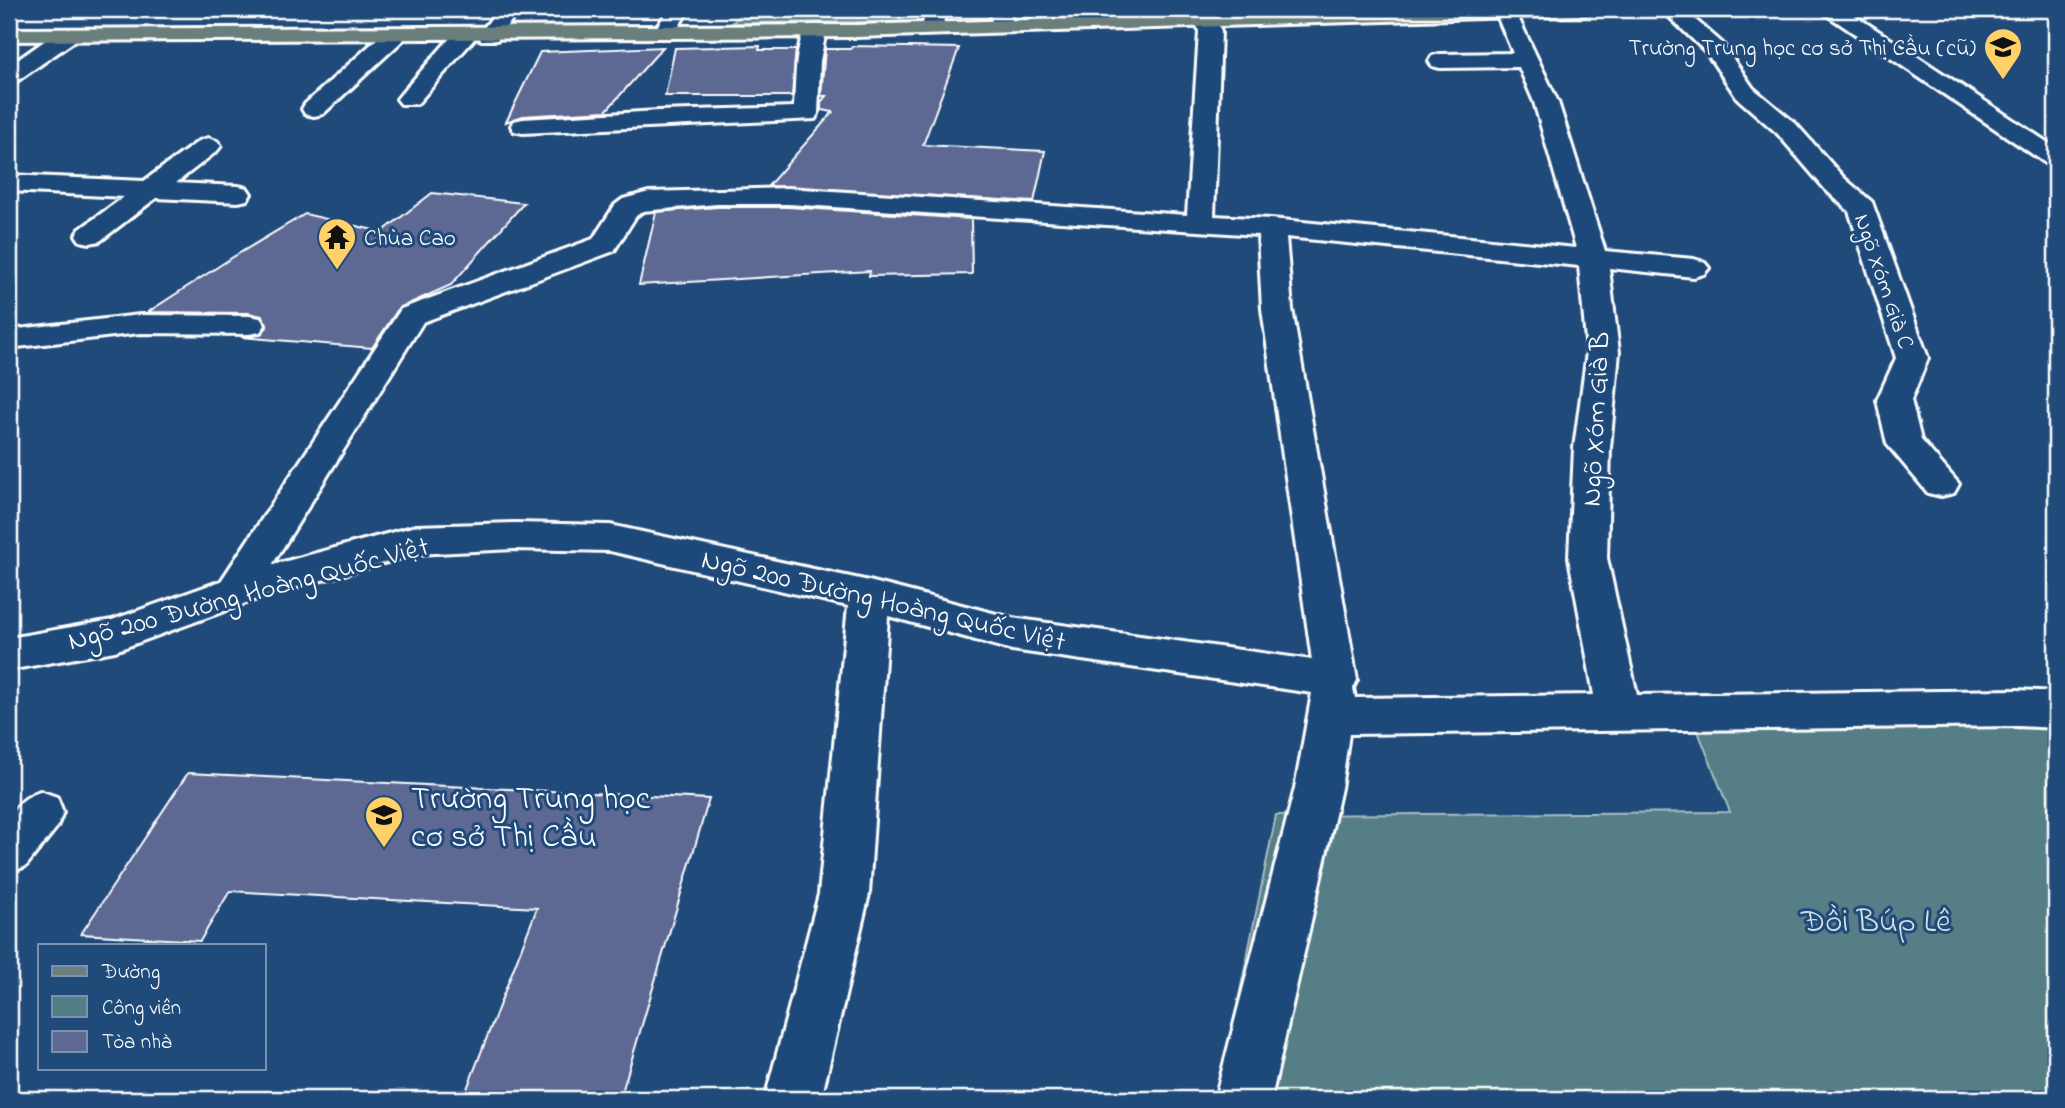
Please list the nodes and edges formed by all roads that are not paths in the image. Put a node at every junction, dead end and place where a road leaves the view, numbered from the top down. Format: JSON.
{"nodes":[{"id":1,"x":407,"y":9,"type":"edge"},
{"id":2,"x":509,"y":9,"type":"edge"},
{"id":3,"x":679,"y":9,"type":"edge"},
{"id":4,"x":1584,"y":9,"type":"edge"},
{"id":5,"x":1671,"y":9,"type":"edge"},
{"id":6,"x":1831,"y":9,"type":"edge"},
{"id":7,"x":1489,"y":11,"type":"edge"},
{"id":8,"x":1205,"y":15,"type":"edge"},
{"id":9,"x":1001,"y":18,"type":"edge"},
{"id":10,"x":935,"y":19,"type":"edge"},
{"id":11,"x":815,"y":31,"type":"junction"},
{"id":12,"x":664,"y":33,"type":"junction"},
{"id":13,"x":388,"y":34,"type":"junction"},
{"id":14,"x":477,"y":34,"type":"junction"},
{"id":15,"x":9,"y":35,"type":"edge"},
{"id":16,"x":68,"y":35,"type":"junction"},
{"id":17,"x":1527,"y":60,"type":"junction"},
{"id":18,"x":1440,"y":61,"type":"dead end"},
{"id":19,"x":9,"y":76,"type":"edge"},
{"id":20,"x":409,"y":99,"type":"dead end"},
{"id":21,"x":314,"y":108,"type":"dead end"},
{"id":22,"x":523,"y":126,"type":"dead end"},
{"id":23,"x":208,"y":146,"type":"dead end"},
{"id":24,"x":2056,"y":159,"type":"edge"},
{"id":25,"x":9,"y":183,"type":"edge"},
{"id":26,"x":148,"y":190,"type":"junction"},
{"id":27,"x":238,"y":194,"type":"dead end"},
{"id":28,"x":1200,"y":224,"type":"junction"},
{"id":29,"x":1271,"y":227,"type":"junction"},
{"id":30,"x":90,"y":235,"type":"dead end"},
{"id":31,"x":1592,"y":258,"type":"junction"},
{"id":32,"x":1694,"y":268,"type":"dead end"},
{"id":33,"x":249,"y":326,"type":"dead end"},
{"id":34,"x":9,"y":339,"type":"edge"},
{"id":35,"x":1941,"y":484,"type":"dead end"},
{"id":36,"x":234,"y":591,"type":"junction"},
{"id":37,"x":869,"y":596,"type":"junction"},
{"id":38,"x":9,"y":654,"type":"edge"},
{"id":39,"x":1333,"y":698,"type":"junction"},
{"id":40,"x":2056,"y":710,"type":"edge"},
{"id":41,"x":1619,"y":714,"type":"junction"},
{"id":42,"x":40,"y":812,"type":"dead end"},
{"id":43,"x":9,"y":851,"type":"edge"},
{"id":44,"x":793,"y":1099,"type":"edge"},
{"id":45,"x":1243,"y":1099,"type":"edge"}],
"edges":[{"from":1,"to":13,"type":"street"},
{"from":2,"to":14,"type":"street"},
{"from":3,"to":12,"type":"street"},
{"from":4,"to":7,"type":"main road"},
{"from":5,"to":35,"type":"street","name":"Ngõ Xóm Già C"},
{"from":6,"to":24,"type":"street"},
{"from":7,"to":8,"type":"main road"},
{"from":7,"to":17,"type":"street","name":"Ngõ Xóm Già B"},
{"from":8,"to":9,"type":"main road"},
{"from":8,"to":28,"type":"street"},
{"from":9,"to":10,"type":"main road"},
{"from":10,"to":11,"type":"main road"},
{"from":11,"to":12,"type":"main road"},
{"from":11,"to":22,"type":"street"},
{"from":12,"to":14,"type":"main road"},
{"from":13,"to":14,"type":"main road"},
{"from":13,"to":16,"type":"main road"},
{"from":13,"to":21,"type":"street"},
{"from":14,"to":20,"type":"street"},
{"from":15,"to":16,"type":"main road"},
{"from":16,"to":19,"type":"street"},
{"from":17,"to":18,"type":"street"},
{"from":17,"to":31,"type":"street","name":"Ngõ Xóm Già B"},
{"from":23,"to":26,"type":"street"},
{"from":25,"to":26,"type":"street"},
{"from":26,"to":27,"type":"street"},
{"from":26,"to":30,"type":"street"},
{"from":28,"to":29,"type":"street"},
{"from":28,"to":36,"type":"street"},
{"from":29,"to":31,"type":"street"},
{"from":29,"to":39,"type":"street"},
{"from":31,"to":32,"type":"street"},
{"from":31,"to":41,"type":"street","name":"Ngõ Xóm Già B"},
{"from":33,"to":34,"type":"street"},
{"from":36,"to":37,"type":"street","name":"Ngõ 200 Đường Hoàng Quốc Việt"},
{"from":36,"to":38,"type":"street","name":"Ngõ 200 Đường Hoàng Quốc Việt"},
{"from":37,"to":39,"type":"street","name":"Ngõ 200 Đường Hoàng Quốc Việt"},
{"from":37,"to":44,"type":"street"},
{"from":39,"to":41,"type":"street","name":"Ngõ 200 Đường Hoàng Quốc Việt"},
{"from":39,"to":45,"type":"street"},
{"from":40,"to":41,"type":"street","name":"Ngõ 200 Đường Hoàng Quốc Việt"},
{"from":42,"to":43,"type":"street"}]}
